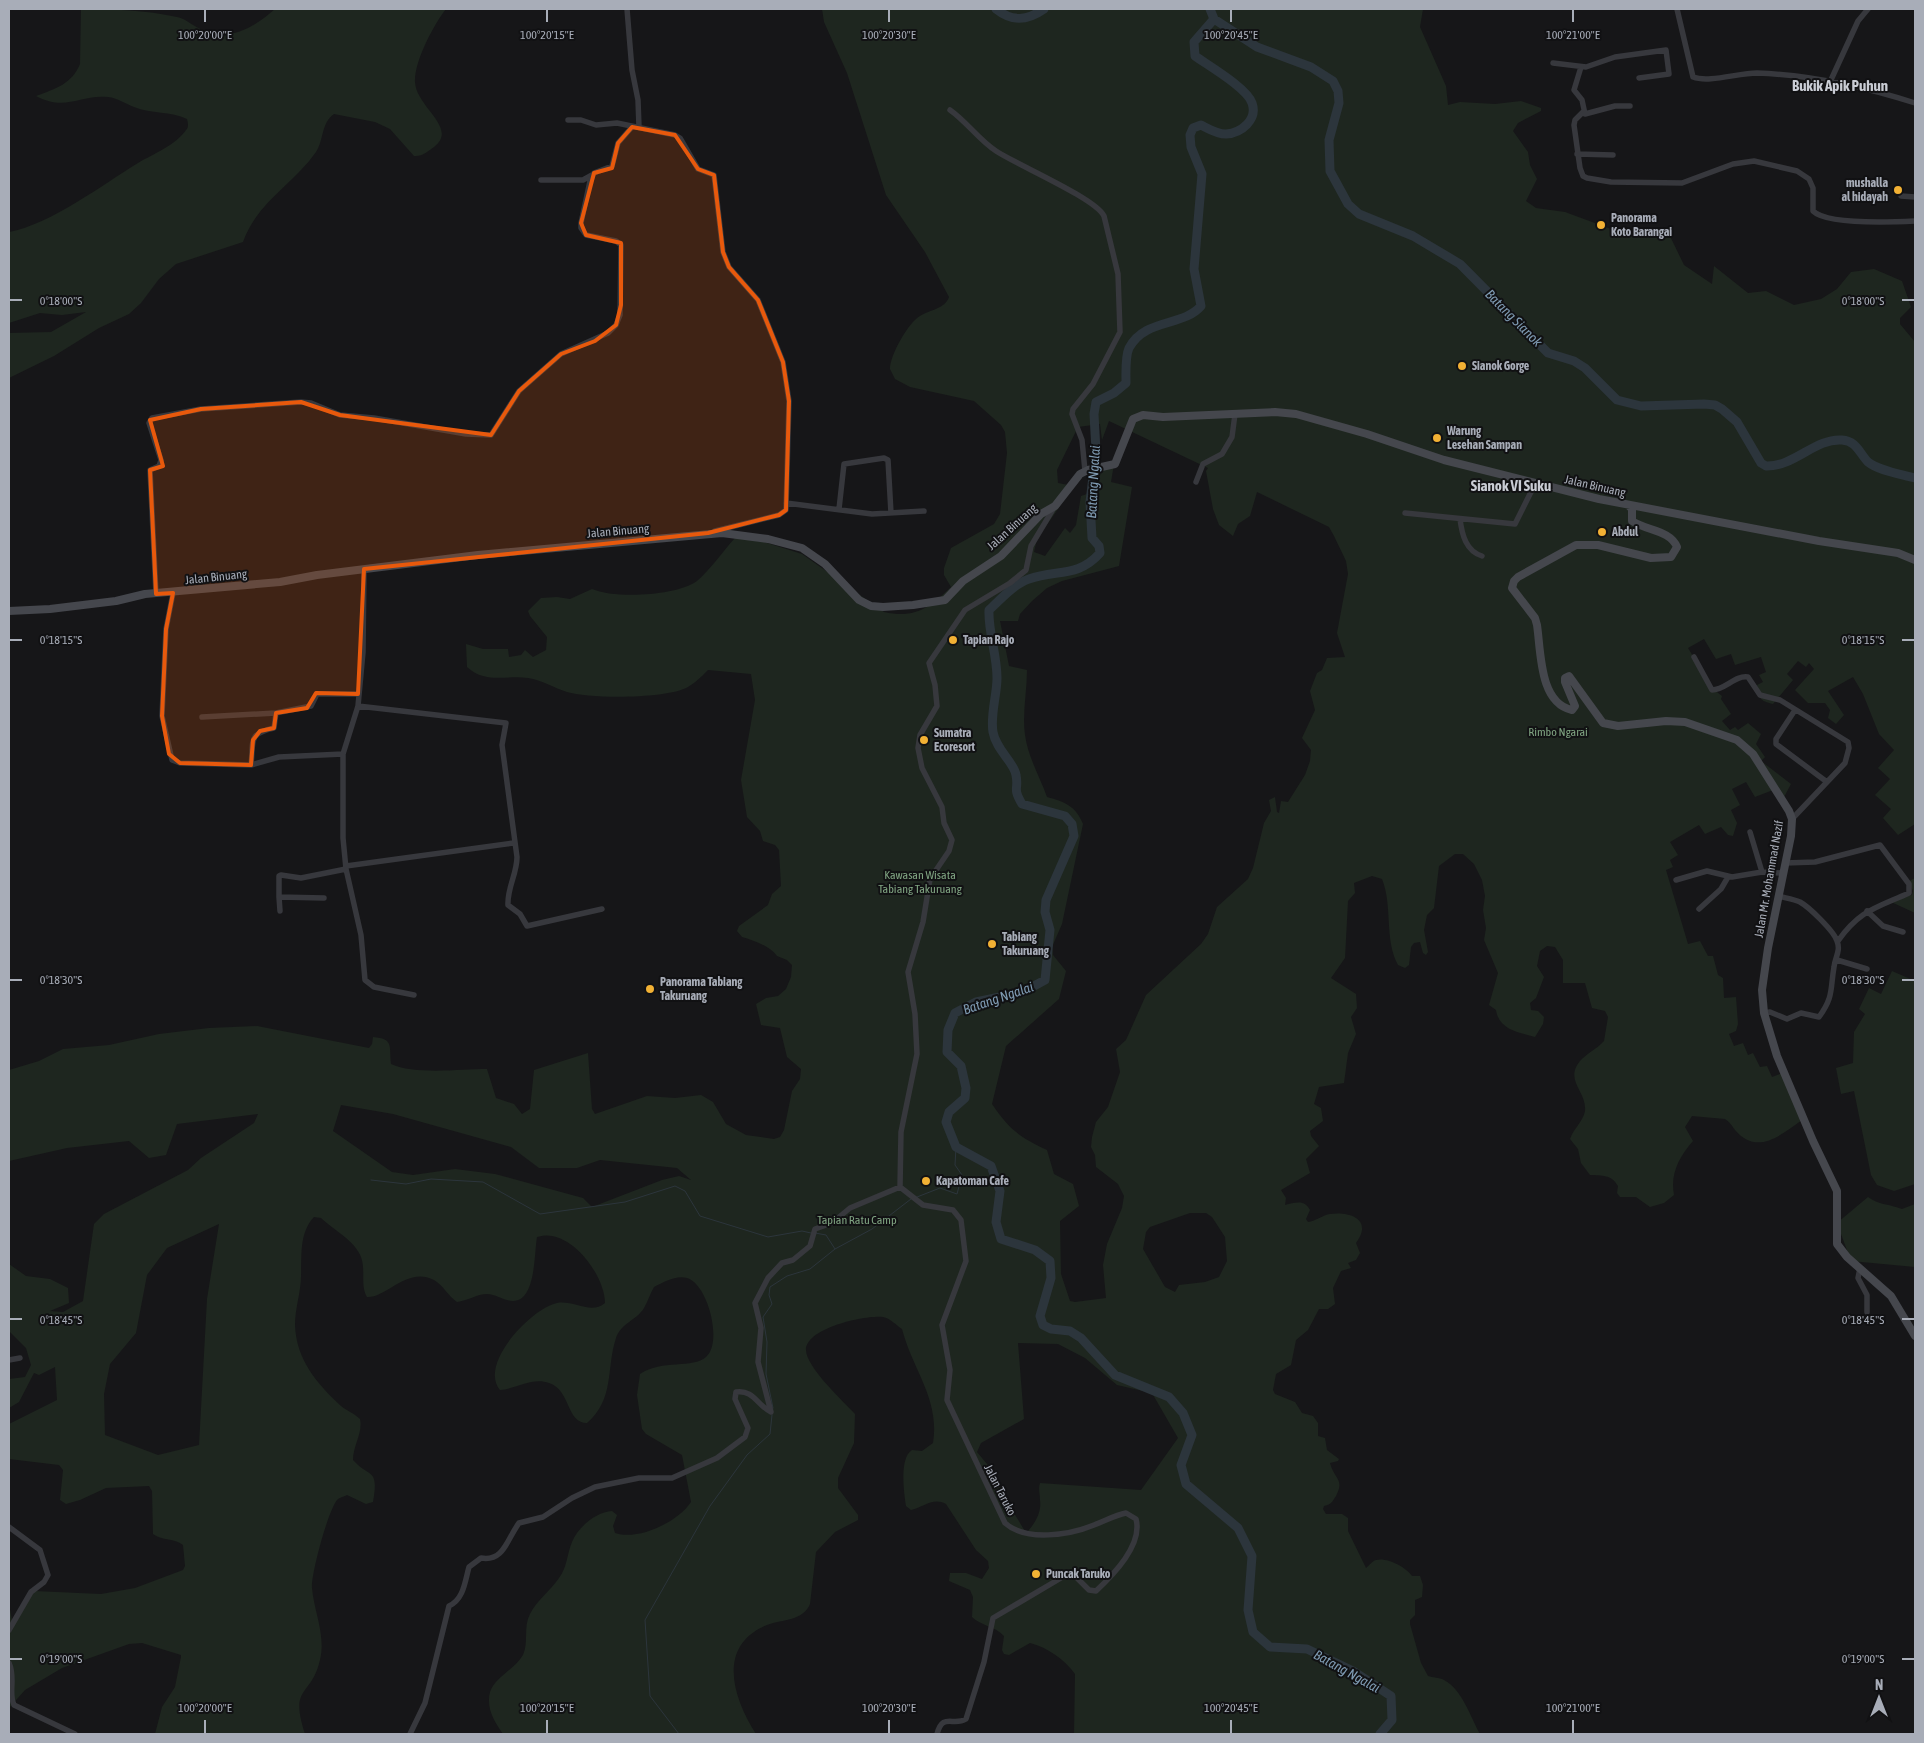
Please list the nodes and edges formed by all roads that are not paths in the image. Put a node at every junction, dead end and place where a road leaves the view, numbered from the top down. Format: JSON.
{"nodes":[{"id":1,"x":627,"y":9,"type":"edge"},
{"id":2,"x":1677,"y":9,"type":"edge"},
{"id":3,"x":1868,"y":9,"type":"edge"},
{"id":4,"x":1553,"y":63,"type":"dead end"},
{"id":5,"x":1581,"y":67,"type":"junction"},
{"id":6,"x":1640,"y":78,"type":"dead end"},
{"id":7,"x":1830,"y":82,"type":"junction"},
{"id":8,"x":1915,"y":103,"type":"edge"},
{"id":9,"x":1630,"y":106,"type":"dead end"},
{"id":10,"x":950,"y":110,"type":"dead end"},
{"id":11,"x":1583,"y":112,"type":"junction"},
{"id":12,"x":568,"y":120,"type":"dead end"},
{"id":13,"x":632,"y":127,"type":"junction"},
{"id":14,"x":639,"y":127,"type":"junction"},
{"id":15,"x":1578,"y":154,"type":"junction"},
{"id":16,"x":1613,"y":155,"type":"dead end"},
{"id":17,"x":594,"y":173,"type":"junction"},
{"id":18,"x":541,"y":180,"type":"dead end"},
{"id":19,"x":1901,"y":196,"type":"dead end"},
{"id":20,"x":1915,"y":197,"type":"edge"},
{"id":21,"x":1915,"y":221,"type":"edge"},
{"id":22,"x":1235,"y":414,"type":"junction"},
{"id":23,"x":1086,"y":471,"type":"junction"},
{"id":24,"x":1196,"y":482,"type":"dead end"},
{"id":25,"x":1535,"y":484,"type":"junction"},
{"id":26,"x":786,"y":503,"type":"junction"},
{"id":27,"x":1628,"y":505,"type":"junction"},
{"id":28,"x":1055,"y":506,"type":"junction"},
{"id":29,"x":839,"y":508,"type":"junction"},
{"id":30,"x":924,"y":511,"type":"dead end"},
{"id":31,"x":891,"y":513,"type":"junction"},
{"id":32,"x":1405,"y":513,"type":"dead end"},
{"id":33,"x":1460,"y":519,"type":"junction"},
{"id":34,"x":708,"y":533,"type":"junction"},
{"id":35,"x":1482,"y":556,"type":"dead end"},
{"id":36,"x":1915,"y":560,"type":"edge"},
{"id":37,"x":364,"y":569,"type":"junction"},
{"id":38,"x":173,"y":593,"type":"junction"},
{"id":39,"x":156,"y":594,"type":"junction"},
{"id":40,"x":9,"y":611,"type":"edge"},
{"id":41,"x":1694,"y":657,"type":"dead end"},
{"id":42,"x":358,"y":694,"type":"junction"},
{"id":43,"x":358,"y":706,"type":"junction"},
{"id":44,"x":1796,"y":710,"type":"junction"},
{"id":45,"x":276,"y":713,"type":"junction"},
{"id":46,"x":202,"y":717,"type":"dead end"},
{"id":47,"x":343,"y":754,"type":"junction"},
{"id":48,"x":251,"y":765,"type":"junction"},
{"id":49,"x":1827,"y":782,"type":"junction"},
{"id":50,"x":1792,"y":819,"type":"junction"},
{"id":51,"x":1750,"y":832,"type":"dead end"},
{"id":52,"x":513,"y":843,"type":"junction"},
{"id":53,"x":1785,"y":863,"type":"junction"},
{"id":54,"x":346,"y":868,"type":"junction"},
{"id":55,"x":1762,"y":872,"type":"junction"},
{"id":56,"x":1782,"y":873,"type":"junction"},
{"id":57,"x":1728,"y":876,"type":"junction"},
{"id":58,"x":1676,"y":880,"type":"dead end"},
{"id":59,"x":1778,"y":896,"type":"junction"},
{"id":60,"x":279,"y":897,"type":"junction"},
{"id":61,"x":324,"y":898,"type":"dead end"},
{"id":62,"x":602,"y":909,"type":"dead end"},
{"id":63,"x":1699,"y":910,"type":"dead end"},
{"id":64,"x":280,"y":911,"type":"dead end"},
{"id":65,"x":1867,"y":911,"type":"junction"},
{"id":66,"x":1903,"y":932,"type":"dead end"},
{"id":67,"x":1838,"y":941,"type":"junction"},
{"id":68,"x":1837,"y":960,"type":"junction"},
{"id":69,"x":1867,"y":969,"type":"dead end"},
{"id":70,"x":414,"y":995,"type":"dead end"},
{"id":71,"x":1764,"y":1013,"type":"junction"},
{"id":72,"x":900,"y":1187,"type":"junction"},
{"id":73,"x":1860,"y":1268,"type":"junction"},
{"id":74,"x":1867,"y":1312,"type":"dead end"},
{"id":75,"x":1915,"y":1336,"type":"edge"},
{"id":76,"x":20,"y":1358,"type":"dead end"},
{"id":77,"x":9,"y":1360,"type":"edge"},
{"id":78,"x":9,"y":1527,"type":"edge"},
{"id":79,"x":9,"y":1630,"type":"edge"},
{"id":80,"x":9,"y":1662,"type":"edge"},
{"id":81,"x":75,"y":1734,"type":"edge"},
{"id":82,"x":410,"y":1734,"type":"edge"},
{"id":83,"x":937,"y":1734,"type":"edge"}],
"edges":[{"from":1,"to":14,"type":"street"},
{"from":2,"to":7,"type":"street"},
{"from":3,"to":7,"type":"street"},
{"from":4,"to":5,"type":"street"},
{"from":5,"to":6,"type":"street"},
{"from":5,"to":11,"type":"street"},
{"from":7,"to":8,"type":"street"},
{"from":9,"to":11,"type":"street"},
{"from":10,"to":23,"type":"street"},
{"from":11,"to":15,"type":"street"},
{"from":12,"to":13,"type":"street"},
{"from":13,"to":14,"type":"street"},
{"from":13,"to":17,"type":"street"},
{"from":14,"to":26,"type":"street"},
{"from":15,"to":16,"type":"street"},
{"from":15,"to":21,"type":"street"},
{"from":17,"to":18,"type":"street"},
{"from":17,"to":39,"type":"street"},
{"from":19,"to":20,"type":"street"},
{"from":22,"to":23,"type":"main road","name":"Jalan Binuang"},
{"from":22,"to":24,"type":"street"},
{"from":22,"to":25,"type":"main road","name":"Jalan Binuang"},
{"from":23,"to":28,"type":"main road","name":"Jalan Binuang"},
{"from":25,"to":27,"type":"main road","name":"Jalan Binuang"},
{"from":25,"to":33,"type":"street"},
{"from":26,"to":29,"type":"street"},
{"from":26,"to":34,"type":"street"},
{"from":27,"to":36,"type":"main road","name":"Jalan Binuang"},
{"from":27,"to":50,"type":"main road","name":"Jalan Mr. Mohammad Nazif"},
{"from":28,"to":34,"type":"main road","name":"Jalan Binuang"},
{"from":28,"to":72,"type":"street"},
{"from":29,"to":31,"type":"street"},
{"from":29,"to":31,"type":"street"},
{"from":30,"to":31,"type":"street"},
{"from":32,"to":33,"type":"street"},
{"from":33,"to":35,"type":"street"},
{"from":34,"to":37,"type":"main road","name":"Jalan Binuang"},
{"from":37,"to":38,"type":"main road","name":"Jalan Binuang"},
{"from":37,"to":42,"type":"street"},
{"from":38,"to":39,"type":"main road","name":"Jalan Binuang"},
{"from":38,"to":48,"type":"street"},
{"from":39,"to":40,"type":"main road","name":"Jalan Binuang"},
{"from":41,"to":44,"type":"street"},
{"from":42,"to":43,"type":"street"},
{"from":42,"to":45,"type":"street"},
{"from":43,"to":47,"type":"street"},
{"from":43,"to":52,"type":"street"},
{"from":44,"to":49,"type":"street"},
{"from":44,"to":49,"type":"street"},
{"from":45,"to":46,"type":"street"},
{"from":45,"to":48,"type":"street"},
{"from":47,"to":48,"type":"street"},
{"from":47,"to":54,"type":"street"},
{"from":49,"to":50,"type":"street"},
{"from":50,"to":53,"type":"main road","name":"Jalan Mr. Mohammad Nazif"},
{"from":51,"to":55,"type":"street"},
{"from":52,"to":54,"type":"street"},
{"from":52,"to":62,"type":"street"},
{"from":53,"to":56,"type":"main road","name":"Jalan Mr. Mohammad Nazif"},
{"from":53,"to":65,"type":"street"},
{"from":54,"to":60,"type":"street"},
{"from":54,"to":70,"type":"street"},
{"from":55,"to":56,"type":"street"},
{"from":55,"to":57,"type":"street"},
{"from":56,"to":59,"type":"main road","name":"Jalan Mr. Mohammad Nazif"},
{"from":57,"to":58,"type":"street"},
{"from":57,"to":63,"type":"street"},
{"from":59,"to":67,"type":"street"},
{"from":59,"to":71,"type":"main road","name":"Jalan Mr. Mohammad Nazif"},
{"from":60,"to":61,"type":"street"},
{"from":60,"to":64,"type":"street"},
{"from":65,"to":66,"type":"street"},
{"from":65,"to":67,"type":"street"},
{"from":67,"to":68,"type":"street"},
{"from":68,"to":69,"type":"street"},
{"from":68,"to":71,"type":"street"},
{"from":71,"to":73,"type":"main road","name":"Jalan Mr. Mohammad Nazif"},
{"from":72,"to":82,"type":"street"},
{"from":72,"to":83,"type":"street","name":"Jalan Taruko"},
{"from":73,"to":74,"type":"street"},
{"from":73,"to":75,"type":"main road","name":"Jalan Mr. Mohammad Nazif"},
{"from":76,"to":77,"type":"street"},
{"from":78,"to":79,"type":"street"},
{"from":80,"to":81,"type":"street"}]}
